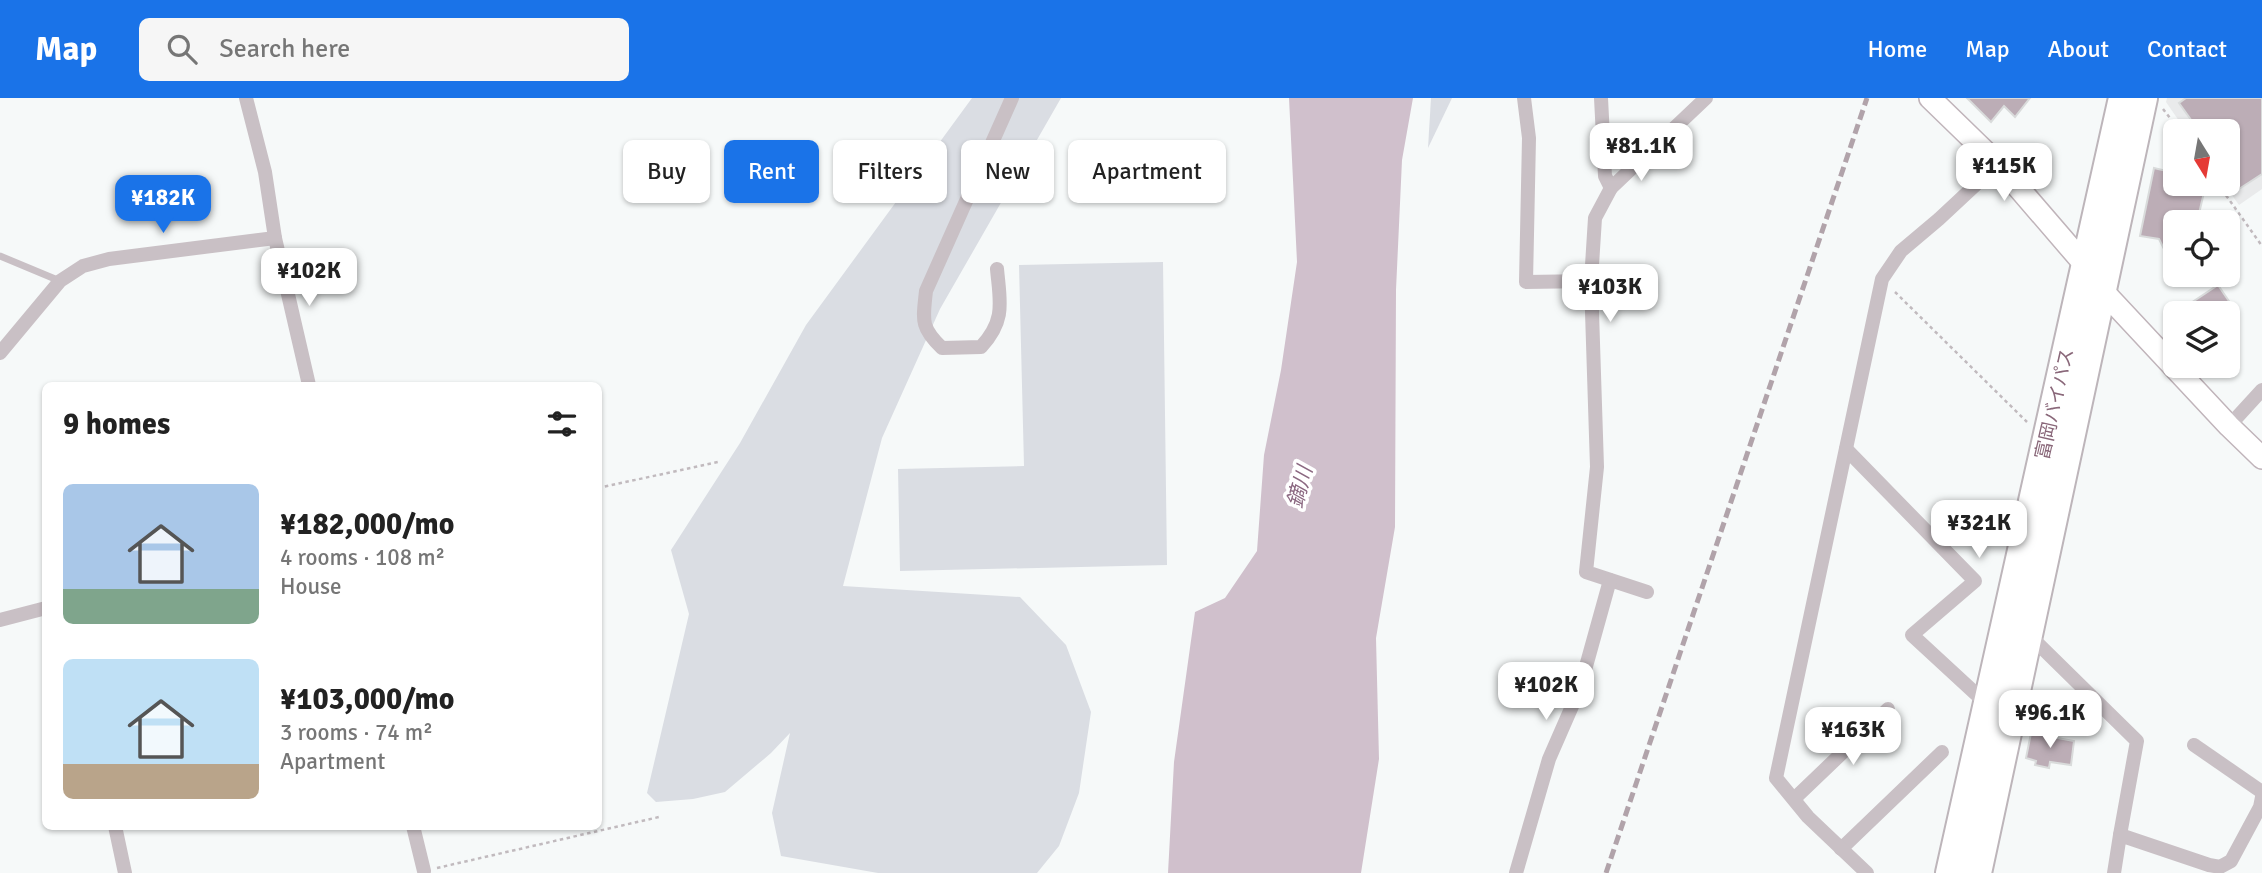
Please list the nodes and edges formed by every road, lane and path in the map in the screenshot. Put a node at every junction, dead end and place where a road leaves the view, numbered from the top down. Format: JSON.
{"nodes":[{"id":1,"x":246,"y":98,"type":"edge"},
{"id":2,"x":1012,"y":98,"type":"edge"},
{"id":3,"x":1524,"y":98,"type":"edge"},
{"id":4,"x":1601,"y":98,"type":"edge"},
{"id":5,"x":1706,"y":98,"type":"edge"},
{"id":6,"x":1930,"y":98,"type":"edge"},
{"id":7,"x":2123,"y":98,"type":"edge"},
{"id":8,"x":2143,"y":98,"type":"edge"},
{"id":9,"x":1998,"y":164,"type":"junction"},
{"id":10,"x":1611,"y":188,"type":"junction"},
{"id":11,"x":2226,"y":196,"type":"edge"},
{"id":12,"x":275,"y":239,"type":"junction"},
{"id":13,"x":2262,"y":246,"type":"edge"},
{"id":14,"x":0,"y":256,"type":"edge"},
{"id":15,"x":2085,"y":265,"type":"junction"},
{"id":16,"x":997,"y":269,"type":"dead end"},
{"id":17,"x":1882,"y":279,"type":"junction"},
{"id":18,"x":61,"y":281,"type":"junction"},
{"id":19,"x":1591,"y":281,"type":"junction"},
{"id":20,"x":2101,"y":289,"type":"junction"},
{"id":21,"x":0,"y":352,"type":"edge"},
{"id":22,"x":308,"y":382,"type":"edge"},
{"id":23,"x":2262,"y":390,"type":"edge"},
{"id":24,"x":2229,"y":426,"type":"junction"},
{"id":25,"x":2048,"y":435,"type":"junction"},
{"id":26,"x":1846,"y":449,"type":"junction"},
{"id":27,"x":2262,"y":458,"type":"edge"},
{"id":28,"x":718,"y":462,"type":"dead end"},
{"id":29,"x":602,"y":487,"type":"edge"},
{"id":30,"x":1610,"y":580,"type":"junction"},
{"id":31,"x":1647,"y":593,"type":"dead end"},
{"id":32,"x":42,"y":609,"type":"edge"},
{"id":33,"x":0,"y":620,"type":"edge"},
{"id":34,"x":2028,"y":634,"type":"junction"},
{"id":35,"x":1976,"y":694,"type":"dead end"},
{"id":36,"x":1888,"y":709,"type":"dead end"},
{"id":37,"x":2194,"y":745,"type":"dead end"},
{"id":38,"x":1942,"y":752,"type":"dead end"},
{"id":39,"x":2262,"y":792,"type":"edge"},
{"id":40,"x":2262,"y":797,"type":"edge"},
{"id":41,"x":1794,"y":799,"type":"junction"},
{"id":42,"x":659,"y":817,"type":"dead end"},
{"id":43,"x":116,"y":830,"type":"edge"},
{"id":44,"x":414,"y":830,"type":"edge"},
{"id":45,"x":2120,"y":835,"type":"junction"},
{"id":46,"x":1841,"y":849,"type":"junction"},
{"id":47,"x":2219,"y":870,"type":"edge"},
{"id":48,"x":424,"y":871,"type":"joint"},
{"id":49,"x":1862,"y":871,"type":"edge"},
{"id":50,"x":125,"y":873,"type":"edge"},
{"id":51,"x":1516,"y":873,"type":"edge"},
{"id":52,"x":1950,"y":873,"type":"edge"},
{"id":53,"x":1977,"y":873,"type":"edge"},
{"id":54,"x":2114,"y":873,"type":"edge"}],
"edges":[{"from":1,"to":12,"type":"street"},
{"from":2,"to":16,"type":"street"},
{"from":3,"to":19,"type":"street"},
{"from":4,"to":10,"type":"street"},
{"from":5,"to":10,"type":"street"},
{"from":6,"to":9,"type":"main road"},
{"from":7,"to":15,"type":"highway","name":"富岡バイパス"},
{"from":8,"to":20,"type":"highway","name":"富岡バイパス"},
{"from":9,"to":15,"type":"main road"},
{"from":9,"to":17,"type":"street"},
{"from":10,"to":19,"type":"street"},
{"from":11,"to":13,"type":"path"},
{"from":12,"to":18,"type":"street"},
{"from":12,"to":22,"type":"street"},
{"from":14,"to":18,"type":"lane"},
{"from":15,"to":20,"type":"main road"},
{"from":15,"to":25,"type":"highway","name":"富岡バイパス"},
{"from":17,"to":25,"type":"path"},
{"from":17,"to":26,"type":"street"},
{"from":18,"to":21,"type":"street"},
{"from":19,"to":30,"type":"street"},
{"from":20,"to":24,"type":"main road"},
{"from":20,"to":34,"type":"highway","name":"富岡バイパス"},
{"from":23,"to":24,"type":"street"},
{"from":24,"to":27,"type":"main road"},
{"from":25,"to":52,"type":"highway","name":"富岡バイパス"},
{"from":26,"to":35,"type":"street"},
{"from":26,"to":41,"type":"street"},
{"from":28,"to":29,"type":"path"},
{"from":30,"to":31,"type":"street"},
{"from":30,"to":51,"type":"street"},
{"from":32,"to":33,"type":"street"},
{"from":34,"to":45,"type":"street"},
{"from":34,"to":53,"type":"highway","name":"富岡バイパス"},
{"from":36,"to":41,"type":"street"},
{"from":37,"to":39,"type":"street"},
{"from":38,"to":46,"type":"street"},
{"from":40,"to":47,"type":"street"},
{"from":41,"to":46,"type":"street"},
{"from":42,"to":48,"type":"path"},
{"from":43,"to":50,"type":"street"},
{"from":44,"to":48,"type":"street"},
{"from":45,"to":47,"type":"street"},
{"from":45,"to":54,"type":"street"},
{"from":46,"to":49,"type":"street"}]}
